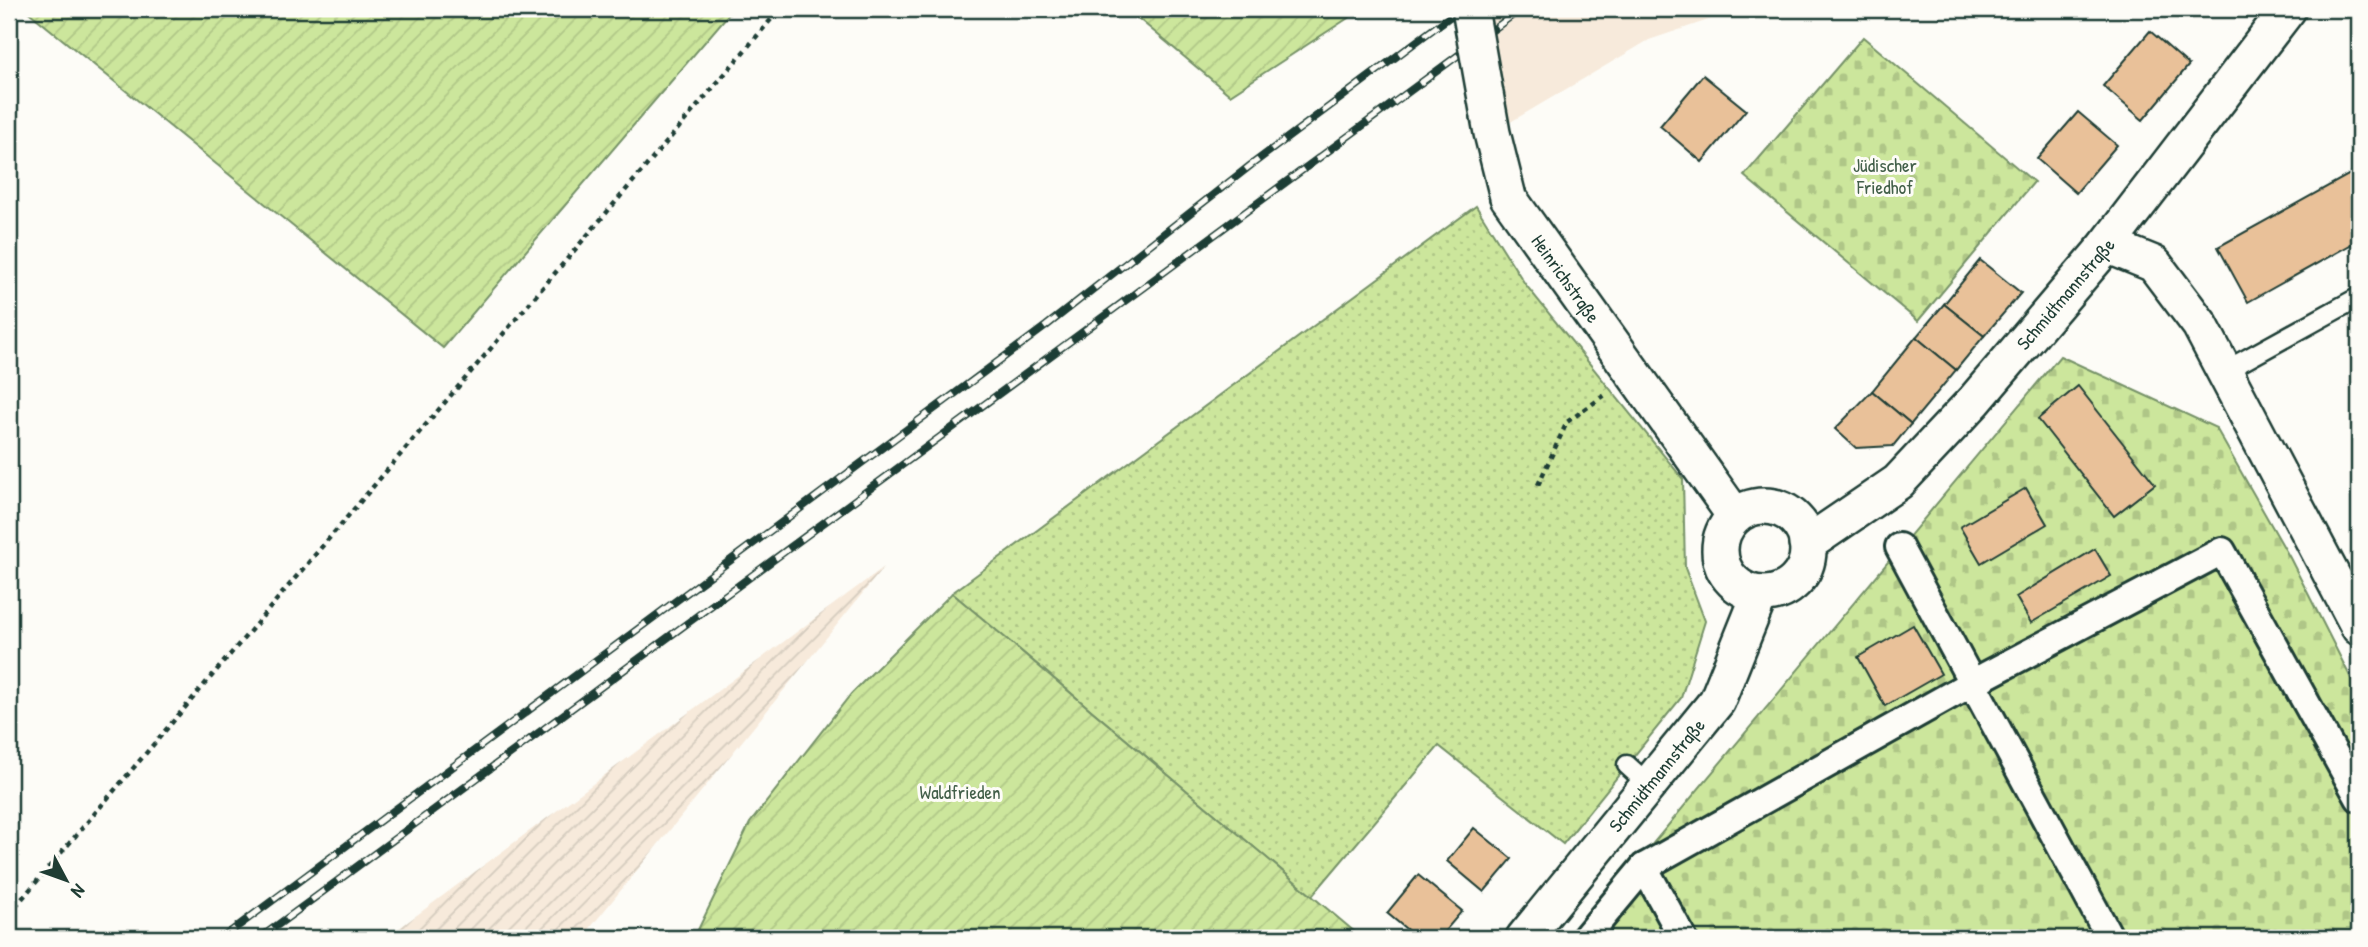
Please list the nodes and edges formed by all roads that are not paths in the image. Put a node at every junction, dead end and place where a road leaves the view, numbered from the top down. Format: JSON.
{"nodes":[{"id":1,"x":1470,"y":9,"type":"edge"},
{"id":2,"x":2288,"y":9,"type":"edge"},
{"id":3,"x":2107,"y":245,"type":"junction"},
{"id":4,"x":2359,"y":297,"type":"edge"},
{"id":5,"x":2224,"y":372,"type":"junction"},
{"id":6,"x":1735,"y":516,"type":"junction"},
{"id":7,"x":1807,"y":544,"type":"junction"},
{"id":8,"x":1899,"y":547,"type":"dead end"},
{"id":9,"x":1760,"y":594,"type":"junction"},
{"id":10,"x":2359,"y":627,"type":"edge"},
{"id":11,"x":1972,"y":683,"type":"junction"},
{"id":12,"x":2359,"y":798,"type":"edge"},
{"id":13,"x":1644,"y":867,"type":"junction"},
{"id":14,"x":1524,"y":938,"type":"edge"},
{"id":15,"x":1585,"y":938,"type":"edge"},
{"id":16,"x":1683,"y":938,"type":"edge"},
{"id":17,"x":2110,"y":938,"type":"edge"}],
"edges":[{"from":1,"to":6,"type":"street","name":"Heinrichstraße","bridge":true},
{"from":2,"to":3,"type":"street","name":"Schmidtmannstraße"},
{"from":3,"to":5,"type":"street"},
{"from":3,"to":7,"type":"street","name":"Schmidtmannstraße"},
{"from":4,"to":5,"type":"lane"},
{"from":5,"to":10,"type":"street"},
{"from":6,"to":7,"type":"street"},
{"from":6,"to":9,"type":"street"},
{"from":7,"to":9,"type":"street"},
{"from":8,"to":11,"type":"street"},
{"from":9,"to":14,"type":"street","name":"Schmidtmannstraße"},
{"from":11,"to":12,"type":"street"},
{"from":11,"to":13,"type":"street"},
{"from":11,"to":17,"type":"street"},
{"from":13,"to":15,"type":"street"},
{"from":13,"to":16,"type":"street"}]}
